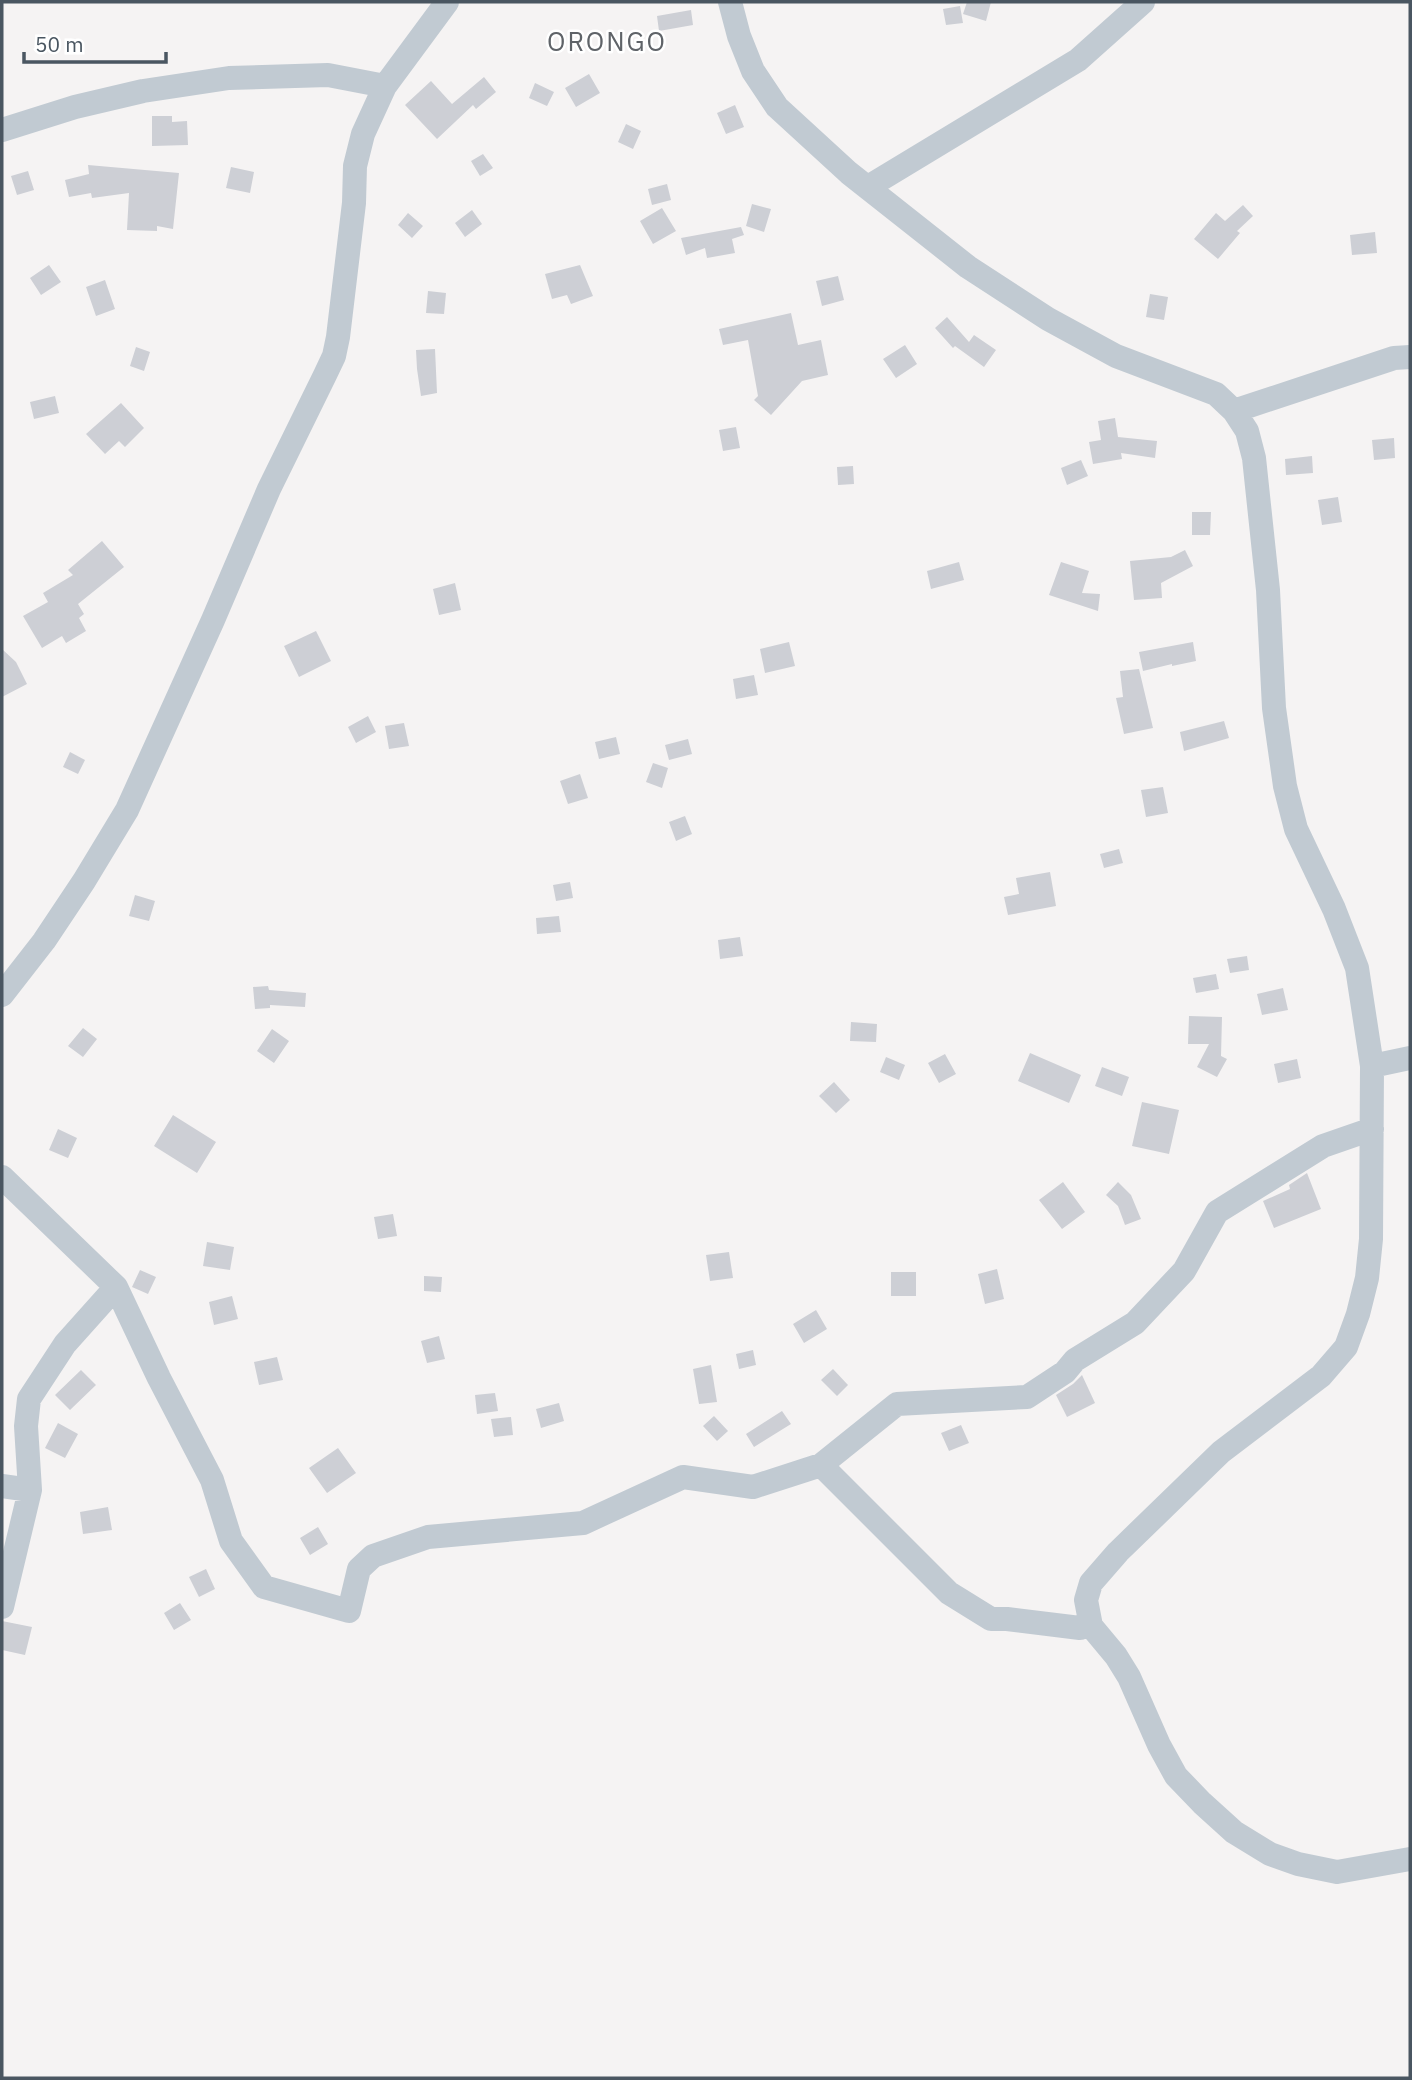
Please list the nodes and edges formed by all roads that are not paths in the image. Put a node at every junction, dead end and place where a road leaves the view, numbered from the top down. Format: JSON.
{"nodes":[{"id":1,"x":447,"y":2,"type":"edge"},
{"id":2,"x":730,"y":2,"type":"edge"},
{"id":3,"x":1143,"y":2,"type":"edge"},
{"id":4,"x":385,"y":86,"type":"junction"},
{"id":5,"x":2,"y":130,"type":"edge"},
{"id":6,"x":868,"y":187,"type":"junction"},
{"id":7,"x":1410,"y":357,"type":"edge"},
{"id":8,"x":1234,"y":411,"type":"junction"},
{"id":9,"x":2,"y":995,"type":"edge"},
{"id":10,"x":1410,"y":1058,"type":"edge"},
{"id":11,"x":1372,"y":1066,"type":"junction"},
{"id":12,"x":1372,"y":1129,"type":"junction"},
{"id":13,"x":2,"y":1177,"type":"edge"},
{"id":14,"x":116,"y":1287,"type":"junction"},
{"id":15,"x":821,"y":1465,"type":"junction"},
{"id":16,"x":2,"y":1486,"type":"edge"},
{"id":17,"x":30,"y":1490,"type":"junction"},
{"id":18,"x":2,"y":1607,"type":"edge"},
{"id":19,"x":1080,"y":1628,"type":"dead end"},
{"id":20,"x":1410,"y":1859,"type":"edge"}],
"edges":[{"from":1,"to":4,"type":"street"},
{"from":2,"to":6,"type":"street"},
{"from":3,"to":6,"type":"street"},
{"from":4,"to":5,"type":"street"},
{"from":4,"to":9,"type":"street"},
{"from":6,"to":8,"type":"street"},
{"from":7,"to":8,"type":"street"},
{"from":8,"to":11,"type":"street"},
{"from":10,"to":11,"type":"street"},
{"from":11,"to":12,"type":"street"},
{"from":12,"to":15,"type":"street"},
{"from":12,"to":20,"type":"street"},
{"from":13,"to":14,"type":"street"},
{"from":14,"to":15,"type":"street"},
{"from":14,"to":17,"type":"street"},
{"from":15,"to":19,"type":"street"},
{"from":16,"to":17,"type":"street"},
{"from":17,"to":18,"type":"street"}]}
